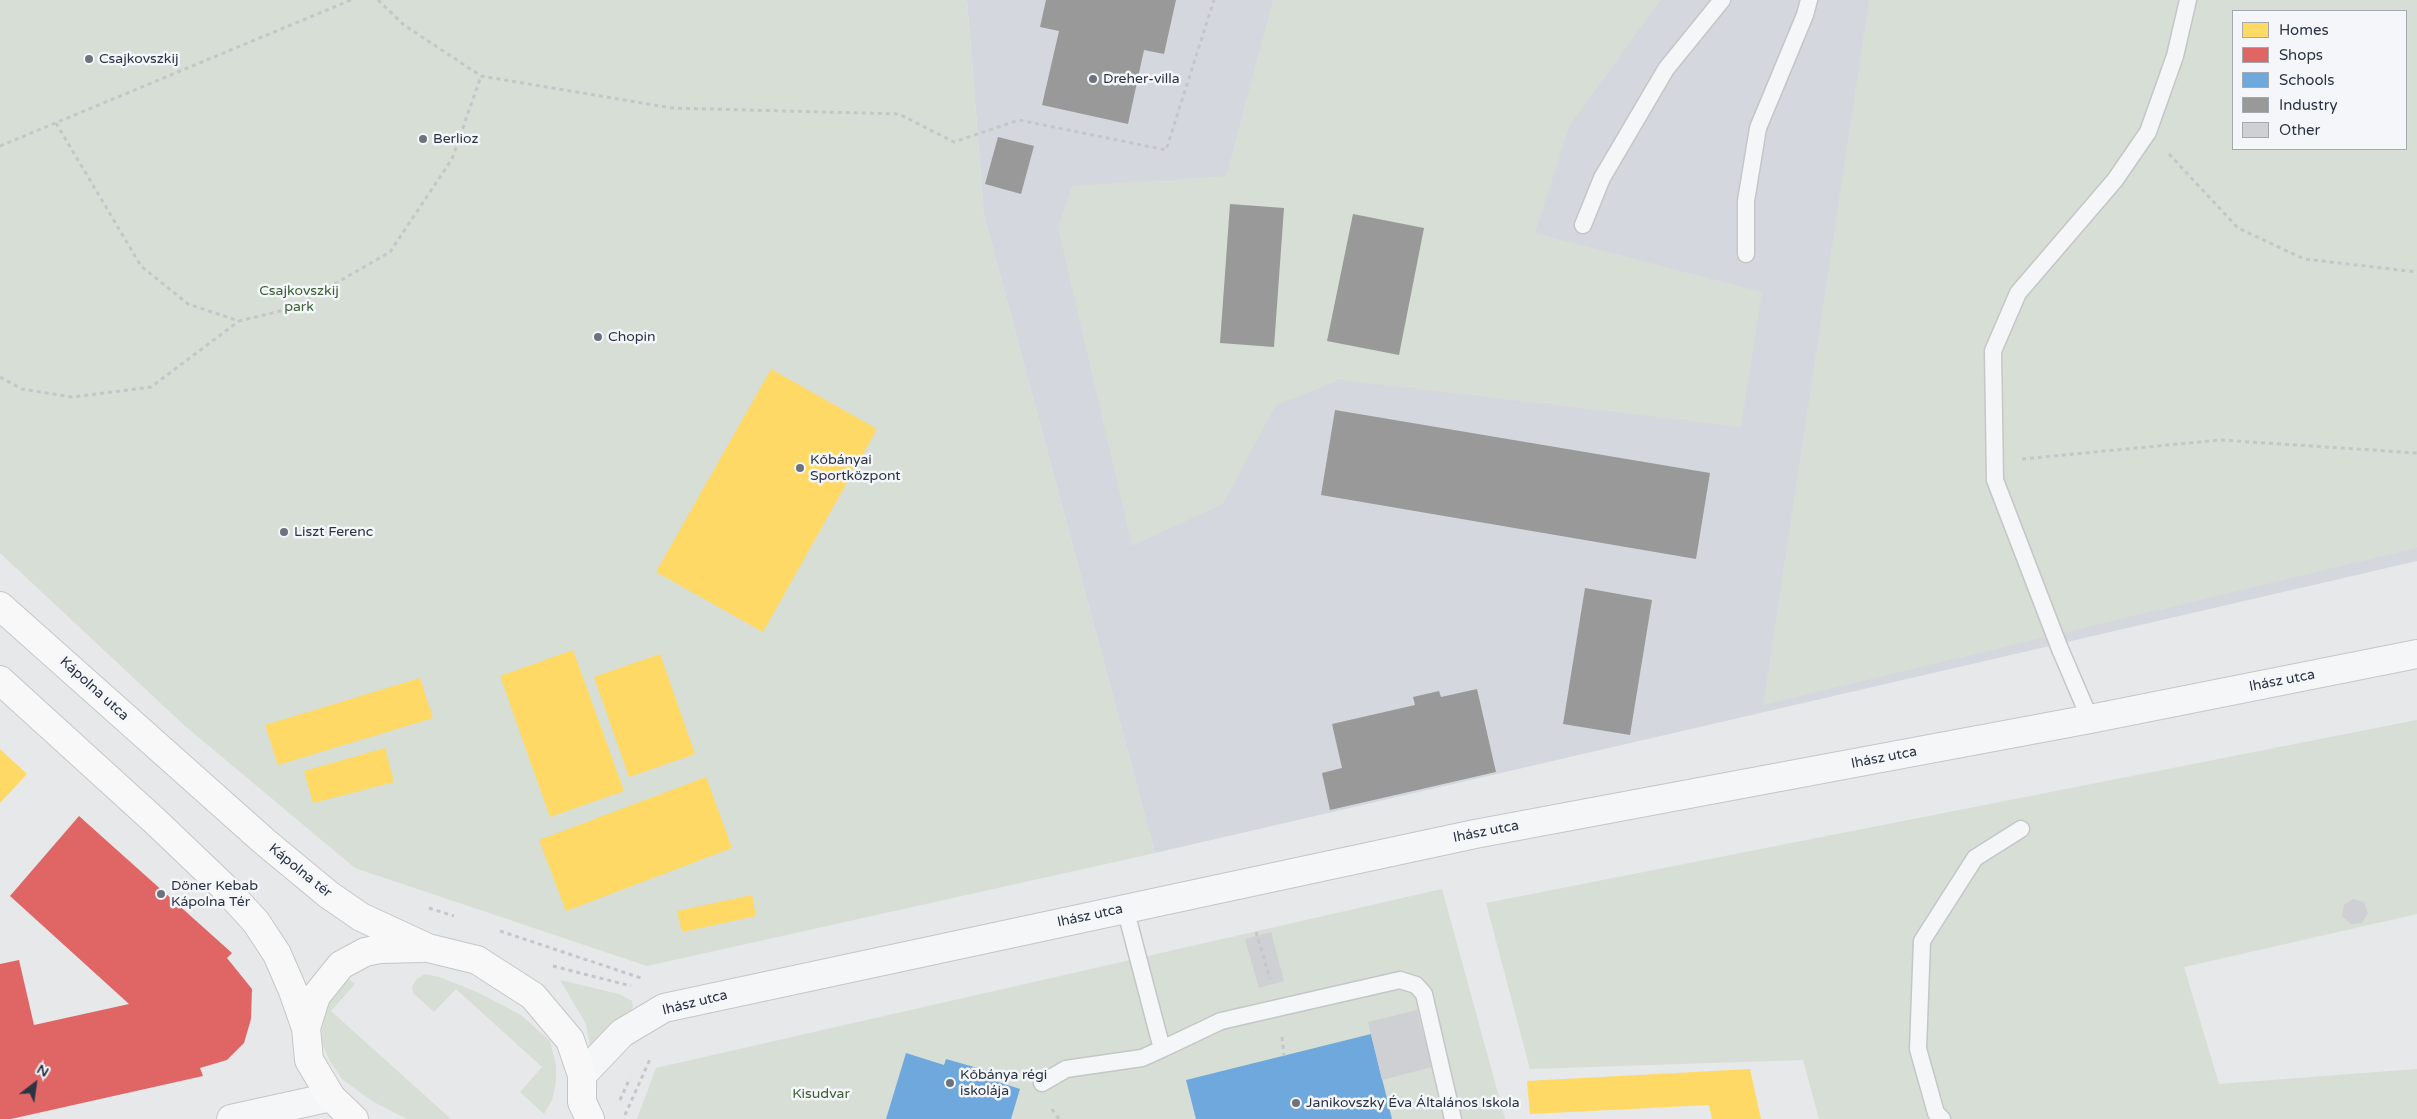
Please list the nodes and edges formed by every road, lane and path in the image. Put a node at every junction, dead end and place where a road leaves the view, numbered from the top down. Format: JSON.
{"nodes":[{"id":1,"x":351,"y":0,"type":"edge"},
{"id":2,"x":378,"y":0,"type":"edge"},
{"id":3,"x":1214,"y":0,"type":"edge"},
{"id":4,"x":1722,"y":0,"type":"edge"},
{"id":5,"x":1809,"y":0,"type":"edge"},
{"id":6,"x":2188,"y":0,"type":"edge"},
{"id":7,"x":481,"y":76,"type":"junction"},
{"id":8,"x":56,"y":123,"type":"junction"},
{"id":9,"x":2148,"y":132,"type":"junction"},
{"id":10,"x":0,"y":146,"type":"edge"},
{"id":11,"x":1583,"y":226,"type":"dead end"},
{"id":12,"x":1746,"y":254,"type":"dead end"},
{"id":13,"x":2417,"y":272,"type":"edge"},
{"id":14,"x":239,"y":321,"type":"junction"},
{"id":15,"x":0,"y":377,"type":"edge"},
{"id":16,"x":2417,"y":453,"type":"edge"},
{"id":17,"x":1994,"y":461,"type":"junction"},
{"id":18,"x":0,"y":606,"type":"edge"},
{"id":19,"x":2417,"y":654,"type":"edge"},
{"id":20,"x":0,"y":680,"type":"edge"},
{"id":21,"x":2090,"y":720,"type":"junction"},
{"id":22,"x":187,"y":773,"type":"joint"},
{"id":23,"x":2021,"y":829,"type":"dead end"},
{"id":24,"x":428,"y":908,"type":"dead end"},
{"id":25,"x":1126,"y":908,"type":"junction"},
{"id":26,"x":457,"y":917,"type":"dead end"},
{"id":27,"x":495,"y":930,"type":"dead end"},
{"id":28,"x":428,"y":948,"type":"junction"},
{"id":29,"x":674,"y":1006,"type":"junction"},
{"id":30,"x":306,"y":1028,"type":"junction"},
{"id":31,"x":1162,"y":1049,"type":"junction"},
{"id":32,"x":582,"y":1075,"type":"junction"},
{"id":33,"x":1042,"y":1083,"type":"dead end"},
{"id":34,"x":332,"y":1097,"type":"junction"},
{"id":35,"x":581,"y":1113,"type":"edge"},
{"id":36,"x":231,"y":1119,"type":"edge"},
{"id":37,"x":354,"y":1119,"type":"edge"},
{"id":38,"x":623,"y":1119,"type":"edge"},
{"id":39,"x":1453,"y":1119,"type":"edge"},
{"id":40,"x":1942,"y":1119,"type":"edge"}],
"edges":[{"from":1,"to":8,"type":"path"},
{"from":2,"to":7,"type":"path"},
{"from":3,"to":7,"type":"path"},
{"from":4,"to":11,"type":"lane"},
{"from":5,"to":12,"type":"lane"},
{"from":6,"to":9,"type":"lane"},
{"from":7,"to":14,"type":"path"},
{"from":8,"to":10,"type":"path"},
{"from":8,"to":14,"type":"path"},
{"from":9,"to":13,"type":"path"},
{"from":9,"to":17,"type":"lane"},
{"from":14,"to":15,"type":"path"},
{"from":16,"to":17,"type":"path"},
{"from":17,"to":21,"type":"lane"},
{"from":18,"to":22,"type":"street","name":"Kápolna utca"},
{"from":19,"to":21,"type":"street","name":"Ihász utca"},
{"from":20,"to":30,"type":"street","name":"Kápolna tér"},
{"from":21,"to":25,"type":"street","name":"Ihász utca"},
{"from":22,"to":28,"type":"street","name":"Kápolna tér"},
{"from":23,"to":40,"type":"lane"},
{"from":24,"to":26,"type":"path"},
{"from":25,"to":29,"type":"street","name":"Ihász utca"},
{"from":25,"to":31,"type":"lane"},
{"from":27,"to":29,"type":"path"},
{"from":28,"to":30,"type":"street","name":"Kápolna tér"},
{"from":28,"to":32,"type":"street","name":"Kápolna tér"},
{"from":29,"to":32,"type":"street","name":"Ihász utca"},
{"from":29,"to":38,"type":"path"},
{"from":30,"to":34,"type":"street","name":"Kápolna tér"},
{"from":31,"to":33,"type":"lane"},
{"from":31,"to":39,"type":"lane"},
{"from":32,"to":35,"type":"street","name":"Kápolna tér"},
{"from":34,"to":36,"type":"street"},
{"from":34,"to":37,"type":"street","name":"Kápolna tér"}]}
